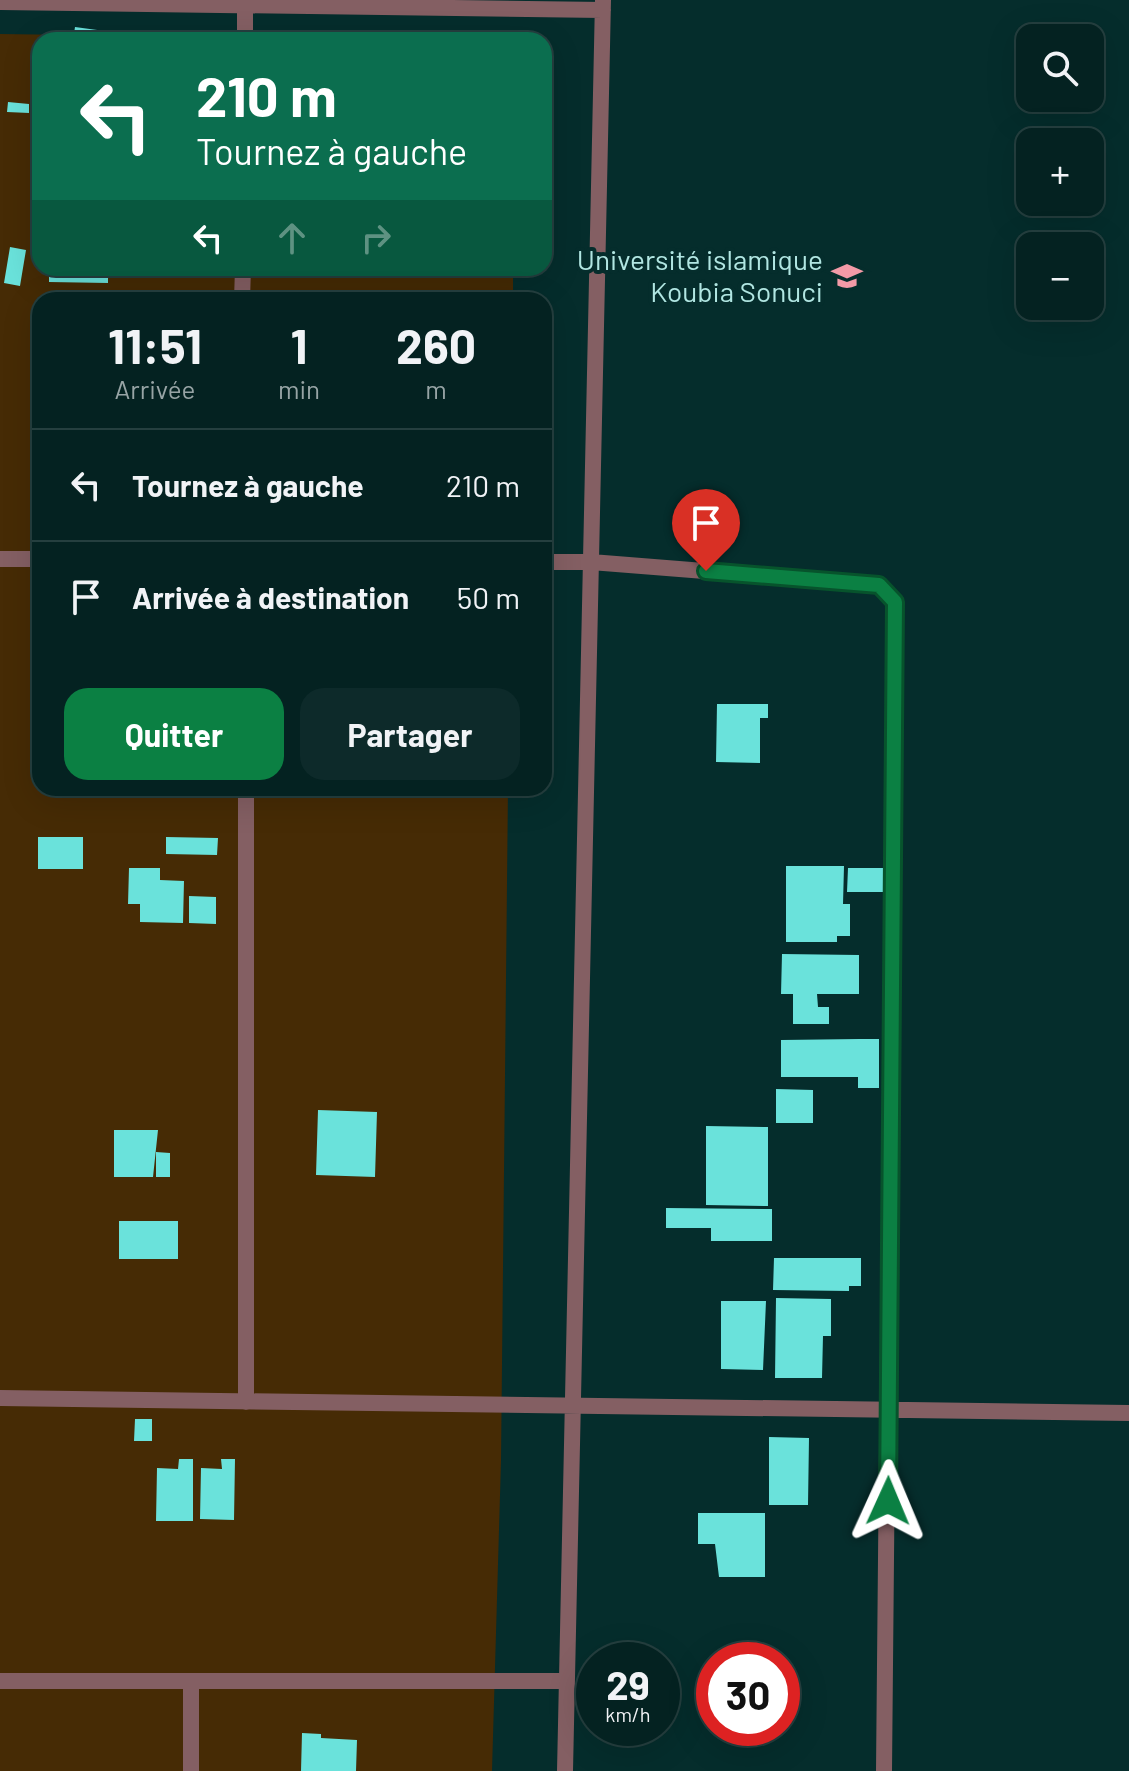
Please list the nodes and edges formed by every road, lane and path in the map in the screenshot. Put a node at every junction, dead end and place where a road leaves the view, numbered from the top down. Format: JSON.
{"nodes":[{"id":1,"x":0,"y":2,"type":"edge"},
{"id":2,"x":603,"y":5,"type":"edge"},
{"id":3,"x":245,"y":6,"type":"junction"},
{"id":4,"x":245,"y":32,"type":"edge"},
{"id":5,"x":0,"y":559,"type":"edge"},
{"id":6,"x":32,"y":559,"type":"edge"},
{"id":7,"x":552,"y":562,"type":"edge"},
{"id":8,"x":591,"y":562,"type":"junction"},
{"id":9,"x":246,"y":796,"type":"edge"},
{"id":10,"x":0,"y":1398,"type":"edge"},
{"id":11,"x":246,"y":1402,"type":"junction"},
{"id":12,"x":573,"y":1408,"type":"junction"},
{"id":13,"x":890,"y":1411,"type":"junction"},
{"id":14,"x":1129,"y":1413,"type":"edge"},
{"id":15,"x":0,"y":1681,"type":"edge"},
{"id":16,"x":191,"y":1681,"type":"junction"},
{"id":17,"x":567,"y":1681,"type":"junction"},
{"id":18,"x":191,"y":1771,"type":"edge"},
{"id":19,"x":565,"y":1771,"type":"edge"},
{"id":20,"x":884,"y":1771,"type":"edge"}],
"edges":[{"from":1,"to":3,"type":"street"},
{"from":2,"to":3,"type":"street"},
{"from":2,"to":8,"type":"street"},
{"from":3,"to":4,"type":"street"},
{"from":5,"to":6,"type":"street"},
{"from":7,"to":8,"type":"street"},
{"from":8,"to":12,"type":"street"},
{"from":8,"to":13,"type":"street"},
{"from":9,"to":11,"type":"street"},
{"from":10,"to":11,"type":"street"},
{"from":11,"to":12,"type":"street"},
{"from":12,"to":13,"type":"street"},
{"from":12,"to":17,"type":"street"},
{"from":13,"to":14,"type":"street"},
{"from":13,"to":20,"type":"street"},
{"from":15,"to":16,"type":"street"},
{"from":16,"to":17,"type":"street"},
{"from":16,"to":18,"type":"street"},
{"from":17,"to":19,"type":"street"}]}
